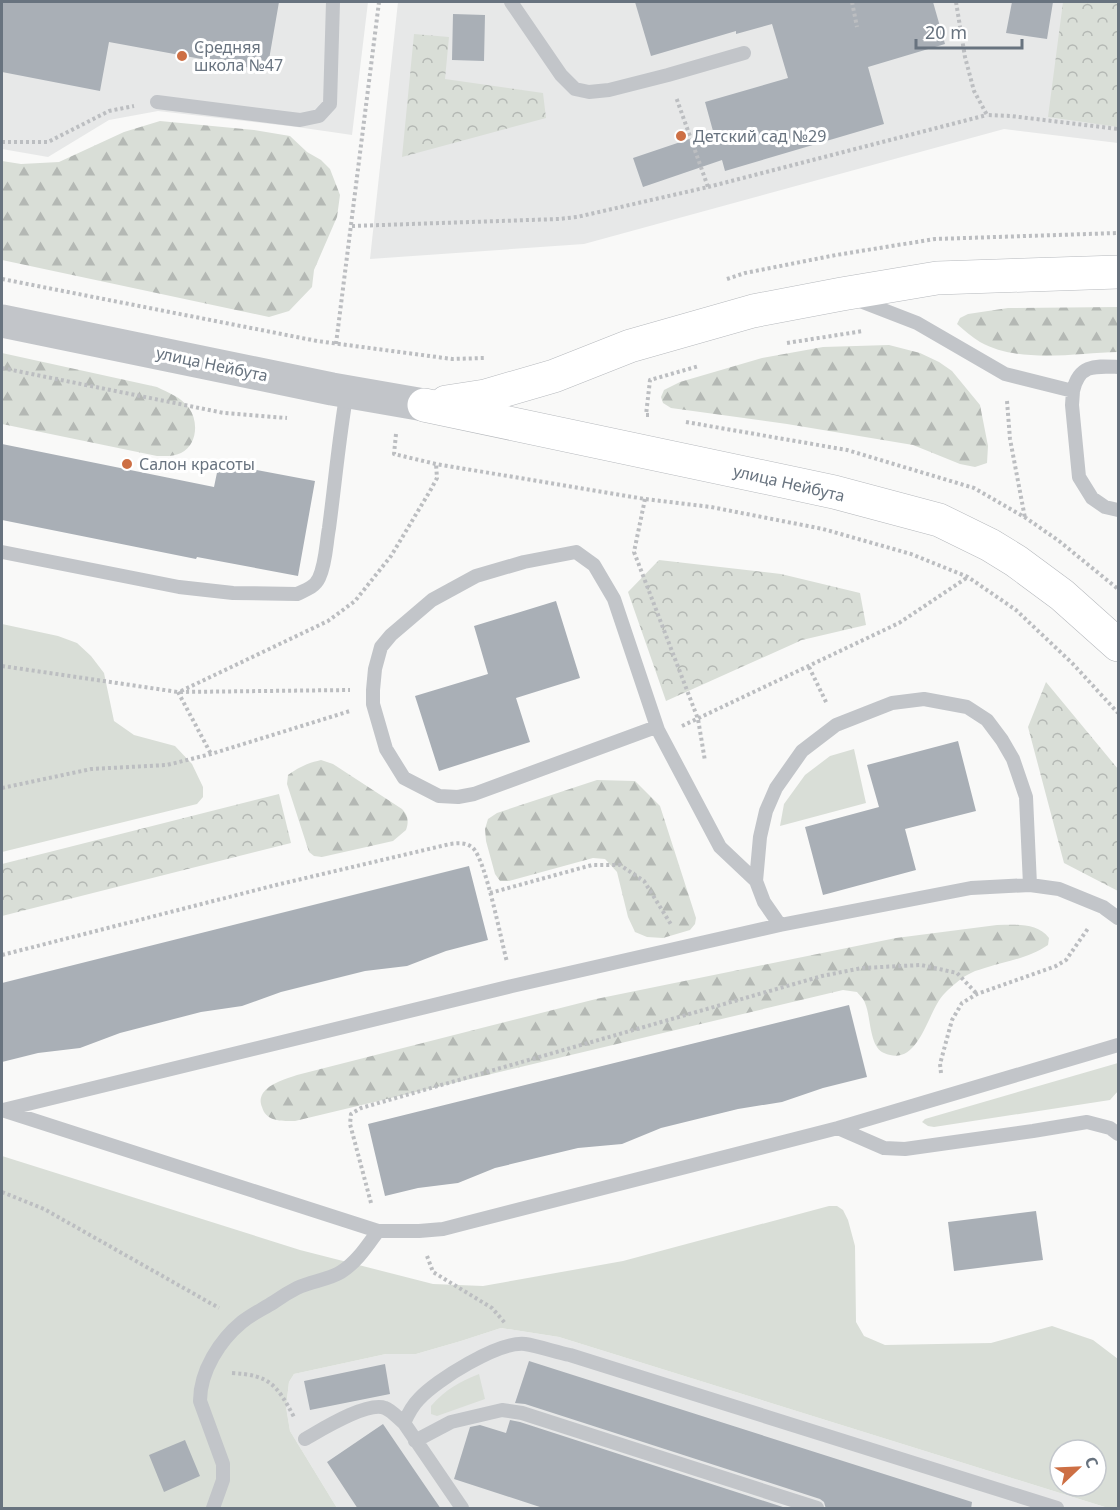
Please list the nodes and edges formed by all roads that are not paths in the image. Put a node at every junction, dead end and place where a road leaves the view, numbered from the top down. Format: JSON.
{"nodes":[{"id":1,"x":333,"y":2,"type":"edge"},
{"id":2,"x":512,"y":2,"type":"edge"},
{"id":3,"x":744,"y":53,"type":"dead end"},
{"id":4,"x":157,"y":102,"type":"road end"},
{"id":5,"x":1119,"y":272,"type":"edge"},
{"id":6,"x":842,"y":294,"type":"junction"},
{"id":7,"x":2,"y":321,"type":"edge"},
{"id":8,"x":1119,"y":367,"type":"edge"},
{"id":9,"x":1072,"y":391,"type":"junction"},
{"id":10,"x":424,"y":405,"type":"junction"},
{"id":11,"x":345,"y":407,"type":"junction"},
{"id":12,"x":1119,"y":510,"type":"edge"},
{"id":13,"x":2,"y":552,"type":"edge"},
{"id":14,"x":1119,"y":645,"type":"edge"},
{"id":15,"x":658,"y":731,"type":"junction"},
{"id":16,"x":756,"y":881,"type":"junction"},
{"id":17,"x":1030,"y":885,"type":"junction"},
{"id":18,"x":1119,"y":918,"type":"edge"},
{"id":19,"x":780,"y":925,"type":"junction"},
{"id":20,"x":1119,"y":1045,"type":"edge"},
{"id":21,"x":2,"y":1110,"type":"edge"},
{"id":22,"x":838,"y":1128,"type":"junction"},
{"id":23,"x":1119,"y":1134,"type":"edge"},
{"id":24,"x":378,"y":1231,"type":"junction"},
{"id":25,"x":404,"y":1423,"type":"junction"},
{"id":26,"x":305,"y":1439,"type":"road end"},
{"id":27,"x":415,"y":1441,"type":"junction"},
{"id":28,"x":213,"y":1509,"type":"edge"},
{"id":29,"x":462,"y":1509,"type":"edge"},
{"id":30,"x":817,"y":1509,"type":"edge"},
{"id":31,"x":1057,"y":1509,"type":"edge"}],
"edges":[{"from":1,"to":4,"type":"lane"},
{"from":2,"to":3,"type":"lane"},
{"from":5,"to":6,"type":"main road","name":"улица Нейбута"},
{"from":6,"to":9,"type":"lane"},
{"from":6,"to":10,"type":"main road","name":"улица Нейбута"},
{"from":7,"to":11,"type":"street","name":"улица Нейбута"},
{"from":8,"to":9,"type":"lane"},
{"from":9,"to":12,"type":"lane"},
{"from":10,"to":11,"type":"street","name":"улица Нейбута"},
{"from":10,"to":14,"type":"main road","name":"улица Нейбута"},
{"from":11,"to":13,"type":"lane"},
{"from":15,"to":15,"type":"lane"},
{"from":15,"to":16,"type":"lane"},
{"from":16,"to":17,"type":"lane"},
{"from":16,"to":19,"type":"lane"},
{"from":17,"to":18,"type":"lane"},
{"from":17,"to":19,"type":"lane"},
{"from":19,"to":21,"type":"lane"},
{"from":20,"to":22,"type":"lane"},
{"from":21,"to":24,"type":"lane"},
{"from":22,"to":23,"type":"lane"},
{"from":22,"to":24,"type":"lane"},
{"from":24,"to":28,"type":"lane"},
{"from":25,"to":26,"type":"lane"},
{"from":25,"to":27,"type":"lane"},
{"from":25,"to":31,"type":"lane"},
{"from":27,"to":29,"type":"lane"},
{"from":27,"to":30,"type":"lane"}]}
